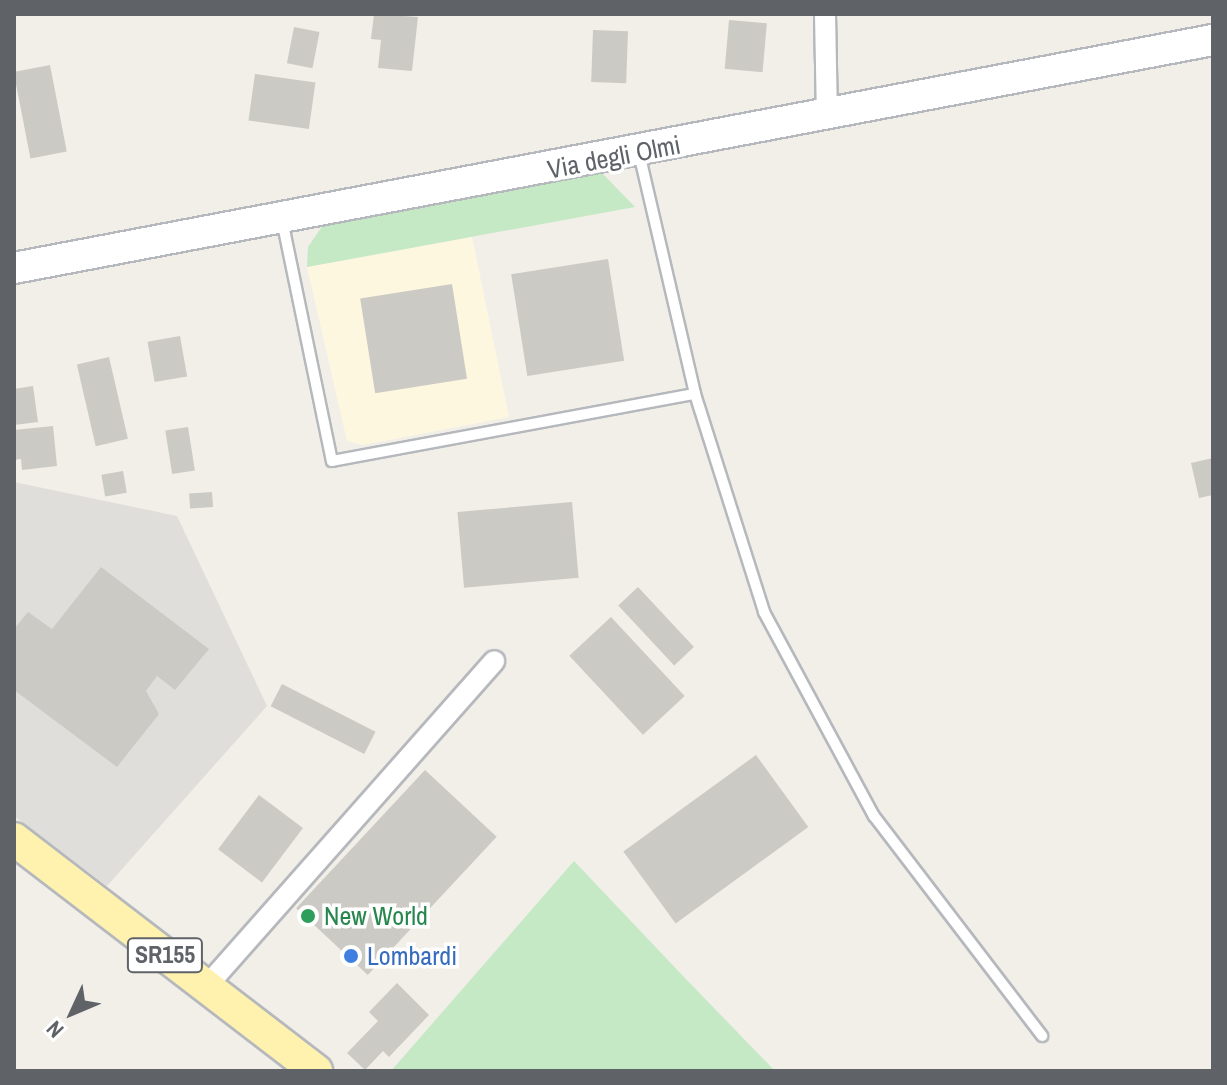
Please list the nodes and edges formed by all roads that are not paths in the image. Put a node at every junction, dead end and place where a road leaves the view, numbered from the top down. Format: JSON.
{"nodes":[{"id":1,"x":825,"y":14,"type":"edge"},
{"id":2,"x":1213,"y":40,"type":"edge"},
{"id":3,"x":827,"y":115,"type":"junction"},
{"id":4,"x":639,"y":153,"type":"junction"},
{"id":5,"x":282,"y":219,"type":"junction"},
{"id":6,"x":14,"y":268,"type":"edge"},
{"id":7,"x":695,"y":394,"type":"junction"},
{"id":8,"x":494,"y":661,"type":"dead end"},
{"id":9,"x":14,"y":839,"type":"edge"},
{"id":10,"x":206,"y":987,"type":"junction"},
{"id":11,"x":1042,"y":1036,"type":"dead end"},
{"id":12,"x":316,"y":1071,"type":"edge"}],
"edges":[{"from":1,"to":3,"type":"street"},
{"from":2,"to":3,"type":"street","name":"Via degli Olmi"},
{"from":3,"to":4,"type":"street","name":"Via degli Olmi"},
{"from":4,"to":5,"type":"street","name":"Via degli Olmi"},
{"from":4,"to":7,"type":"lane"},
{"from":5,"to":6,"type":"street","name":"Via degli Olmi"},
{"from":5,"to":7,"type":"lane"},
{"from":7,"to":11,"type":"lane"},
{"from":8,"to":10,"type":"street"},
{"from":9,"to":10,"type":"main road","number":"SR155"},
{"from":10,"to":12,"type":"main road","number":"SR155"}]}
